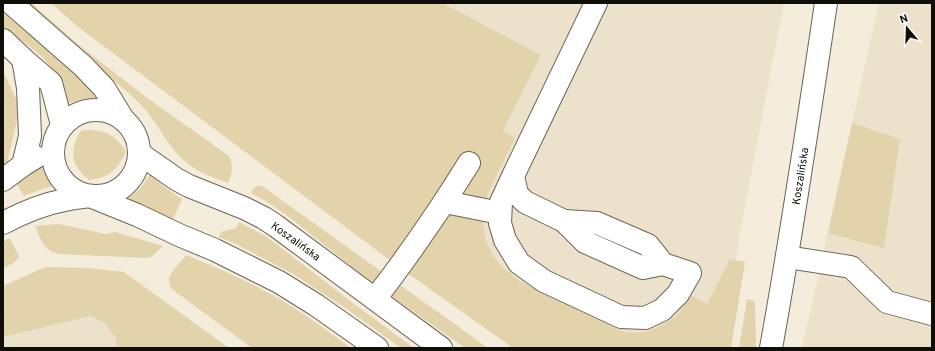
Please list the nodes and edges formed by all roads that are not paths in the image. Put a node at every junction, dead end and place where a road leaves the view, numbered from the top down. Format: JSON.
{"nodes":[{"id":1,"x":11,"y":3,"type":"edge"},
{"id":2,"x":596,"y":3,"type":"edge"},
{"id":3,"x":826,"y":3,"type":"edge"},
{"id":4,"x":3,"y":40,"type":"edge"},
{"id":5,"x":23,"y":59,"type":"junction"},
{"id":6,"x":123,"y":119,"type":"junction"},
{"id":7,"x":62,"y":126,"type":"junction"},
{"id":8,"x":53,"y":148,"type":"junction"},
{"id":9,"x":139,"y":153,"type":"junction"},
{"id":10,"x":469,"y":163,"type":"dead end"},
{"id":11,"x":23,"y":165,"type":"junction"},
{"id":12,"x":513,"y":176,"type":"junction"},
{"id":13,"x":3,"y":180,"type":"edge"},
{"id":14,"x":90,"y":196,"type":"junction"},
{"id":15,"x":445,"y":202,"type":"junction"},
{"id":16,"x":500,"y":213,"type":"junction"},
{"id":17,"x":3,"y":223,"type":"edge"},
{"id":18,"x":787,"y":257,"type":"junction"},
{"id":19,"x":375,"y":299,"type":"junction"},
{"id":20,"x":932,"y":314,"type":"edge"},
{"id":21,"x":371,"y":346,"type":"edge"},
{"id":22,"x":441,"y":348,"type":"edge"},
{"id":23,"x":771,"y":348,"type":"edge"}],
"edges":[{"from":1,"to":6,"type":"main road"},
{"from":2,"to":12,"type":"main road"},
{"from":3,"to":18,"type":"main road","name":"Koszalińska"},
{"from":4,"to":5,"type":"main road"},
{"from":5,"to":7,"type":"main road"},
{"from":5,"to":11,"type":"main road"},
{"from":6,"to":7,"type":"main road"},
{"from":6,"to":9,"type":"main road"},
{"from":7,"to":8,"type":"main road"},
{"from":8,"to":11,"type":"main road"},
{"from":8,"to":14,"type":"main road"},
{"from":9,"to":14,"type":"main road"},
{"from":9,"to":19,"type":"main road","name":"Koszalińska"},
{"from":10,"to":15,"type":"main road"},
{"from":11,"to":13,"type":"main road"},
{"from":12,"to":16,"type":"main road"},
{"from":12,"to":16,"type":"main road"},
{"from":14,"to":17,"type":"main road"},
{"from":14,"to":21,"type":"main road"},
{"from":15,"to":16,"type":"main road"},
{"from":15,"to":19,"type":"main road"},
{"from":18,"to":20,"type":"main road"},
{"from":18,"to":23,"type":"main road","name":"Koszalińska"},
{"from":19,"to":22,"type":"main road","name":"Koszalińska"}]}
